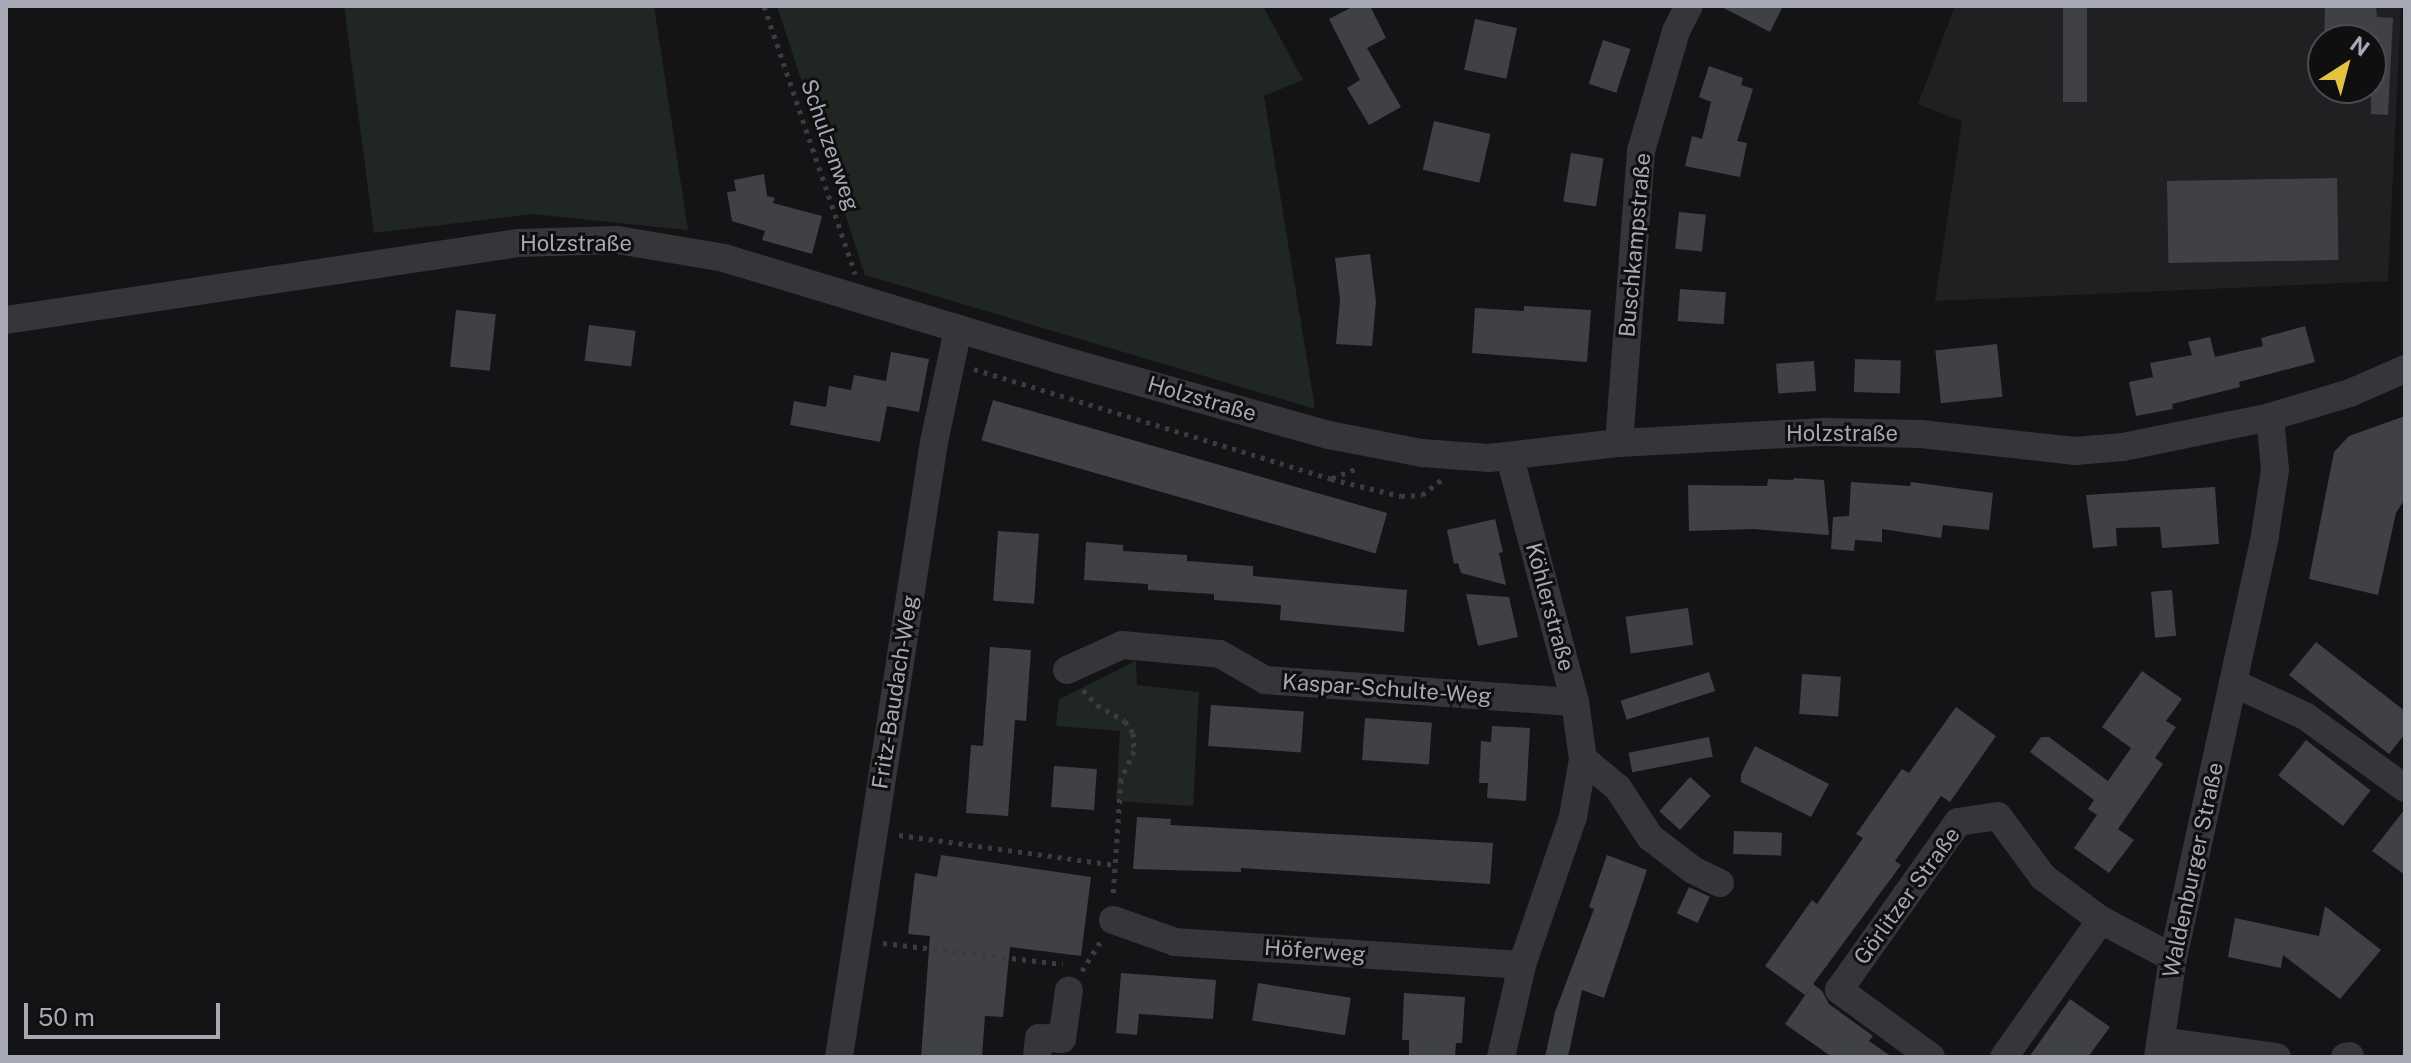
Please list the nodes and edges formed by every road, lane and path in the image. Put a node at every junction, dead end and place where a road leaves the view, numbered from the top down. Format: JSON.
{"nodes":[{"id":1,"x":764,"y":6,"type":"edge"},
{"id":2,"x":1689,"y":6,"type":"edge"},
{"id":3,"x":852,"y":296,"type":"junction"},
{"id":4,"x":6,"y":320,"type":"edge"},
{"id":5,"x":956,"y":340,"type":"junction"},
{"id":6,"x":2405,"y":369,"type":"edge"},
{"id":7,"x":2270,"y":417,"type":"junction"},
{"id":8,"x":1619,"y":443,"type":"junction"},
{"id":9,"x":1458,"y":457,"type":"junction"},
{"id":10,"x":1510,"y":457,"type":"junction"},
{"id":11,"x":1067,"y":670,"type":"joint"},
{"id":12,"x":2233,"y":683,"type":"junction"},
{"id":13,"x":1575,"y":702,"type":"junction"},
{"id":14,"x":1583,"y":759,"type":"junction"},
{"id":15,"x":2405,"y":788,"type":"edge"},
{"id":16,"x":874,"y":830,"type":"junction"},
{"id":17,"x":1114,"y":865,"type":"junction"},
{"id":18,"x":1720,"y":883,"type":"dead end"},
{"id":19,"x":1113,"y":920,"type":"junction"},
{"id":20,"x":2101,"y":920,"type":"junction"},
{"id":21,"x":858,"y":940,"type":"junction"},
{"id":22,"x":2173,"y":958,"type":"junction"},
{"id":23,"x":1522,"y":965,"type":"junction"},
{"id":24,"x":1085,"y":967,"type":"junction"},
{"id":25,"x":1069,"y":990,"type":"joint"},
{"id":26,"x":2159,"y":1049,"type":"edge"},
{"id":27,"x":839,"y":1057,"type":"edge"},
{"id":28,"x":1037,"y":1057,"type":"edge"},
{"id":29,"x":1501,"y":1057,"type":"edge"},
{"id":30,"x":1931,"y":1057,"type":"edge"},
{"id":31,"x":2004,"y":1057,"type":"edge"},
{"id":32,"x":2277,"y":1057,"type":"edge"}],
"edges":[{"from":1,"to":3,"type":"path","name":"Schulzenweg"},
{"from":2,"to":8,"type":"street","name":"Buschkampstraße"},
{"from":3,"to":4,"type":"street","name":"Holzstraße"},
{"from":3,"to":5,"type":"street","name":"Holzstraße"},
{"from":5,"to":9,"type":"street","name":"Holzstraße"},
{"from":5,"to":9,"type":"path"},
{"from":5,"to":16,"type":"street","name":"Fritz-Baudach-Weg"},
{"from":6,"to":7,"type":"street","name":"Holzstraße"},
{"from":7,"to":8,"type":"street","name":"Holzstraße"},
{"from":7,"to":12,"type":"street","name":"Waldenburger Straße"},
{"from":8,"to":10,"type":"street","name":"Holzstraße"},
{"from":9,"to":10,"type":"street","name":"Holzstraße"},
{"from":10,"to":13,"type":"street","name":"Köhlerstraße"},
{"from":11,"to":13,"type":"street","name":"Kaspar-Schulte-Weg"},
{"from":11,"to":17,"type":"path"},
{"from":12,"to":15,"type":"street"},
{"from":12,"to":22,"type":"street","name":"Waldenburger Straße"},
{"from":13,"to":14,"type":"street","name":"Köhlerstraße"},
{"from":14,"to":18,"type":"street"},
{"from":14,"to":23,"type":"street","name":"Köhlerstraße"},
{"from":16,"to":17,"type":"path"},
{"from":16,"to":21,"type":"street","name":"Fritz-Baudach-Weg"},
{"from":17,"to":19,"type":"path"},
{"from":19,"to":23,"type":"street","name":"Höferweg"},
{"from":19,"to":24,"type":"path"},
{"from":20,"to":22,"type":"street","name":"Görlitzer Straße"},
{"from":20,"to":30,"type":"street","name":"Görlitzer Straße"},
{"from":20,"to":31,"type":"street"},
{"from":21,"to":24,"type":"path"},
{"from":21,"to":27,"type":"street","name":"Fritz-Baudach-Weg"},
{"from":22,"to":26,"type":"street","name":"Waldenburger Straße"},
{"from":23,"to":29,"type":"street","name":"Köhlerstraße"},
{"from":24,"to":25,"type":"path"},
{"from":25,"to":28,"type":"street"},
{"from":26,"to":32,"type":"street"}]}
